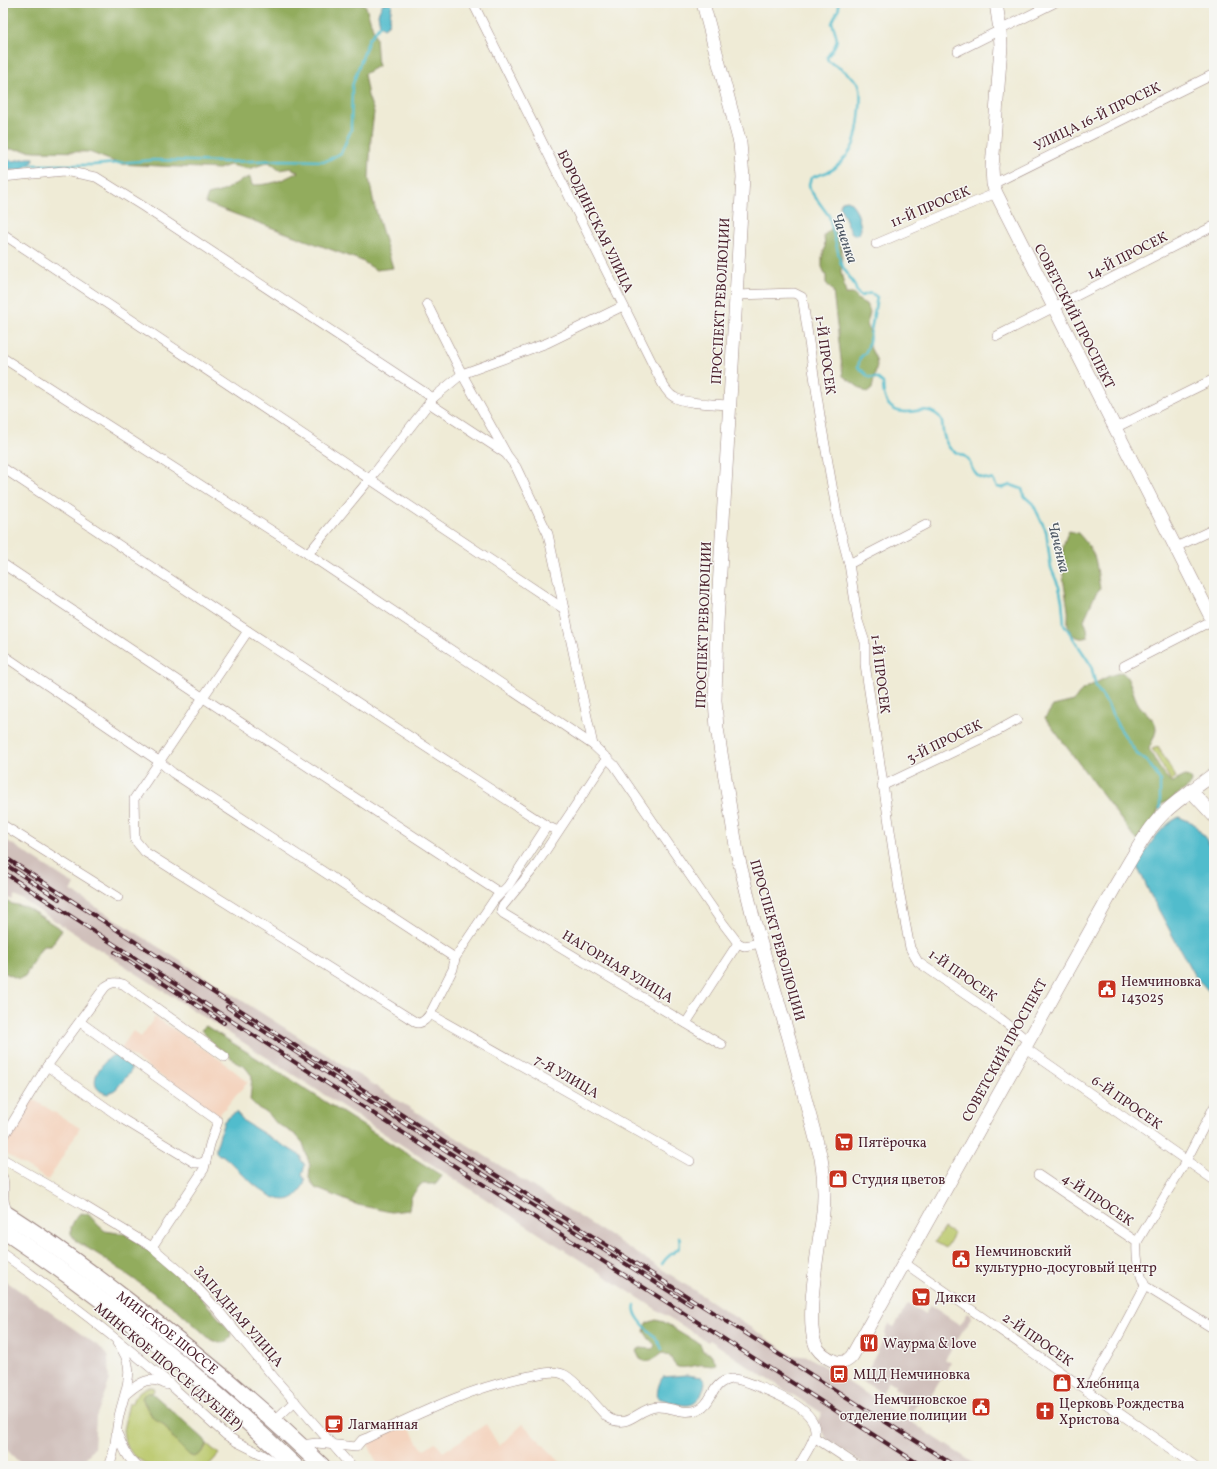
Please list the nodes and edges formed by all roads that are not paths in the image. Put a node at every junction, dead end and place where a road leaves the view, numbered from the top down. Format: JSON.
{"nodes":[{"id":1,"x":473,"y":3,"type":"edge"},
{"id":2,"x":703,"y":3,"type":"edge"},
{"id":3,"x":996,"y":3,"type":"edge"},
{"id":4,"x":1054,"y":3,"type":"edge"},
{"id":5,"x":1000,"y":30,"type":"junction"},
{"id":6,"x":958,"y":51,"type":"dead end"},
{"id":7,"x":1214,"y":74,"type":"edge"},
{"id":8,"x":3,"y":177,"type":"edge"},
{"id":9,"x":994,"y":189,"type":"junction"},
{"id":10,"x":1214,"y":226,"type":"edge"},
{"id":11,"x":3,"y":234,"type":"edge"},
{"id":12,"x":876,"y":244,"type":"dead end"},
{"id":13,"x":737,"y":295,"type":"junction"},
{"id":14,"x":427,"y":304,"type":"dead end"},
{"id":15,"x":623,"y":306,"type":"junction"},
{"id":16,"x":1053,"y":308,"type":"junction"},
{"id":17,"x":997,"y":336,"type":"dead end"},
{"id":18,"x":3,"y":358,"type":"edge"},
{"id":19,"x":462,"y":374,"type":"junction"},
{"id":20,"x":1214,"y":379,"type":"edge"},
{"id":21,"x":431,"y":401,"type":"junction"},
{"id":22,"x":730,"y":405,"type":"junction"},
{"id":23,"x":1115,"y":428,"type":"junction"},
{"id":24,"x":507,"y":455,"type":"junction"},
{"id":25,"x":3,"y":468,"type":"edge"},
{"id":26,"x":369,"y":480,"type":"junction"},
{"id":27,"x":926,"y":524,"type":"dead end"},
{"id":28,"x":1214,"y":529,"type":"edge"},
{"id":29,"x":1176,"y":547,"type":"junction"},
{"id":30,"x":308,"y":554,"type":"junction"},
{"id":31,"x":3,"y":564,"type":"edge"},
{"id":32,"x":849,"y":564,"type":"junction"},
{"id":33,"x":564,"y":610,"type":"junction"},
{"id":34,"x":1213,"y":622,"type":"edge"},
{"id":35,"x":248,"y":631,"type":"junction"},
{"id":36,"x":3,"y":655,"type":"edge"},
{"id":37,"x":1124,"y":666,"type":"dead end"},
{"id":38,"x":202,"y":697,"type":"junction"},
{"id":39,"x":1017,"y":720,"type":"dead end"},
{"id":40,"x":593,"y":745,"type":"junction"},
{"id":41,"x":607,"y":758,"type":"junction"},
{"id":42,"x":160,"y":762,"type":"junction"},
{"id":43,"x":1214,"y":774,"type":"edge"},
{"id":44,"x":882,"y":786,"type":"junction"},
{"id":45,"x":1191,"y":791,"type":"junction"},
{"id":46,"x":1214,"y":816,"type":"edge"},
{"id":47,"x":3,"y":825,"type":"edge"},
{"id":48,"x":547,"y":826,"type":"junction"},
{"id":49,"x":558,"y":831,"type":"junction"},
{"id":50,"x":500,"y":893,"type":"junction"},
{"id":51,"x":118,"y":897,"type":"dead end"},
{"id":52,"x":738,"y":943,"type":"junction"},
{"id":53,"x":761,"y":943,"type":"junction"},
{"id":54,"x":455,"y":958,"type":"junction"},
{"id":55,"x":430,"y":1014,"type":"junction"},
{"id":56,"x":80,"y":1022,"type":"junction"},
{"id":57,"x":686,"y":1023,"type":"junction"},
{"id":58,"x":722,"y":1044,"type":"dead end"},
{"id":59,"x":1026,"y":1044,"type":"junction"},
{"id":60,"x":225,"y":1057,"type":"dead end"},
{"id":61,"x":47,"y":1066,"type":"junction"},
{"id":62,"x":1214,"y":1107,"type":"edge"},
{"id":63,"x":3,"y":1138,"type":"edge"},
{"id":64,"x":3,"y":1159,"type":"edge"},
{"id":65,"x":206,"y":1161,"type":"junction"},
{"id":66,"x":1186,"y":1161,"type":"junction"},
{"id":67,"x":690,"y":1162,"type":"dead end"},
{"id":68,"x":1038,"y":1175,"type":"dead end"},
{"id":69,"x":3,"y":1178,"type":"edge"},
{"id":70,"x":1214,"y":1180,"type":"edge"},
{"id":71,"x":6,"y":1219,"type":"edge"},
{"id":72,"x":1137,"y":1242,"type":"junction"},
{"id":73,"x":152,"y":1247,"type":"junction"},
{"id":74,"x":3,"y":1254,"type":"edge"},
{"id":75,"x":903,"y":1262,"type":"junction"},
{"id":76,"x":1145,"y":1286,"type":"junction"},
{"id":77,"x":1214,"y":1329,"type":"edge"},
{"id":78,"x":105,"y":1330,"type":"junction"},
{"id":79,"x":846,"y":1362,"type":"joint"},
{"id":80,"x":175,"y":1389,"type":"junction"},
{"id":81,"x":1087,"y":1390,"type":"junction"},
{"id":82,"x":126,"y":1394,"type":"junction"},
{"id":83,"x":295,"y":1402,"type":"junction"},
{"id":84,"x":274,"y":1421,"type":"junction"},
{"id":85,"x":117,"y":1432,"type":"junction"},
{"id":86,"x":814,"y":1437,"type":"junction"},
{"id":87,"x":333,"y":1444,"type":"junction"},
{"id":88,"x":301,"y":1446,"type":"junction"},
{"id":89,"x":109,"y":1466,"type":"edge"},
{"id":90,"x":137,"y":1466,"type":"edge"},
{"id":91,"x":281,"y":1466,"type":"edge"},
{"id":92,"x":295,"y":1466,"type":"edge"},
{"id":93,"x":322,"y":1466,"type":"edge"},
{"id":94,"x":351,"y":1466,"type":"edge"},
{"id":95,"x":799,"y":1466,"type":"edge"},
{"id":96,"x":858,"y":1466,"type":"edge"},
{"id":97,"x":1195,"y":1466,"type":"edge"}],
"edges":[{"from":1,"to":15,"type":"street","name":"БОРОДИНСКАЯ УЛИЦА"},
{"from":2,"to":13,"type":"street","name":"ПРОСПЕКТ РЕВОЛЮЦИИ"},
{"from":3,"to":5,"type":"street","name":"СОВЕТСКИЙ ПРОСПЕКТ"},
{"from":4,"to":5,"type":"street"},
{"from":5,"to":6,"type":"street"},
{"from":5,"to":9,"type":"street","name":"СОВЕТСКИЙ ПРОСПЕКТ"},
{"from":7,"to":9,"type":"street","name":"УЛИЦА 16-Й ПРОСЕК"},
{"from":8,"to":21,"type":"street"},
{"from":9,"to":12,"type":"street","name":"11-Й ПРОСЕК"},
{"from":9,"to":16,"type":"street","name":"СОВЕТСКИЙ ПРОСПЕКТ"},
{"from":10,"to":16,"type":"street","name":"14-Й ПРОСЕК"},
{"from":11,"to":26,"type":"street"},
{"from":13,"to":22,"type":"street","name":"ПРОСПЕКТ РЕВОЛЮЦИИ"},
{"from":13,"to":32,"type":"street","name":"1-Й ПРОСЕК"},
{"from":14,"to":19,"type":"street"},
{"from":15,"to":19,"type":"street"},
{"from":15,"to":22,"type":"street","name":"БОРОДИНСКАЯ УЛИЦА"},
{"from":16,"to":17,"type":"street","name":"14-Й ПРОСЕК"},
{"from":16,"to":23,"type":"street","name":"СОВЕТСКИЙ ПРОСПЕКТ"},
{"from":18,"to":30,"type":"street"},
{"from":19,"to":21,"type":"street"},
{"from":19,"to":24,"type":"street"},
{"from":20,"to":23,"type":"street"},
{"from":21,"to":24,"type":"street"},
{"from":21,"to":26,"type":"street"},
{"from":22,"to":53,"type":"street","name":"ПРОСПЕКТ РЕВОЛЮЦИИ"},
{"from":23,"to":29,"type":"street","name":"СОВЕТСКИЙ ПРОСПЕКТ"},
{"from":24,"to":33,"type":"street"},
{"from":25,"to":35,"type":"street"},
{"from":26,"to":30,"type":"street"},
{"from":26,"to":33,"type":"street"},
{"from":27,"to":32,"type":"street"},
{"from":28,"to":29,"type":"street"},
{"from":29,"to":34,"type":"street","name":"СОВЕТСКИЙ ПРОСПЕКТ"},
{"from":30,"to":40,"type":"street"},
{"from":31,"to":38,"type":"street"},
{"from":32,"to":44,"type":"street","name":"1-Й ПРОСЕК"},
{"from":33,"to":40,"type":"street"},
{"from":34,"to":37,"type":"street"},
{"from":35,"to":38,"type":"street"},
{"from":35,"to":48,"type":"street"},
{"from":36,"to":42,"type":"street"},
{"from":38,"to":42,"type":"street"},
{"from":38,"to":50,"type":"street"},
{"from":39,"to":44,"type":"street","name":"3-Й ПРОСЕК"},
{"from":40,"to":41,"type":"street"},
{"from":41,"to":49,"type":"street"},
{"from":41,"to":52,"type":"street"},
{"from":42,"to":54,"type":"street"},
{"from":42,"to":55,"type":"street"},
{"from":43,"to":45,"type":"street","name":"СОВЕТСКИЙ ПРОСПЕКТ"},
{"from":44,"to":59,"type":"street","name":"1-Й ПРОСЕК"},
{"from":45,"to":46,"type":"street"},
{"from":45,"to":59,"type":"street","name":"СОВЕТСКИЙ ПРОСПЕКТ"},
{"from":47,"to":51,"type":"street"},
{"from":48,"to":49,"type":"street"},
{"from":48,"to":50,"type":"street"},
{"from":49,"to":57,"type":"street","name":"НАГОРНАЯ УЛИЦА"},
{"from":50,"to":54,"type":"street"},
{"from":52,"to":53,"type":"street"},
{"from":52,"to":57,"type":"street"},
{"from":53,"to":79,"type":"street","name":"ПРОСПЕКТ РЕВОЛЮЦИИ"},
{"from":54,"to":55,"type":"street"},
{"from":55,"to":67,"type":"street","name":"7-Я УЛИЦА"},
{"from":56,"to":60,"type":"street"},
{"from":56,"to":61,"type":"street"},
{"from":56,"to":65,"type":"street"},
{"from":57,"to":58,"type":"street","name":"НАГОРНАЯ УЛИЦА"},
{"from":59,"to":66,"type":"street","name":"6-Й ПРОСЕК"},
{"from":59,"to":75,"type":"street","name":"СОВЕТСКИЙ ПРОСПЕКТ"},
{"from":61,"to":63,"type":"street"},
{"from":61,"to":65,"type":"street"},
{"from":62,"to":66,"type":"street"},
{"from":64,"to":73,"type":"street","name":"ЗАПАДНАЯ УЛИЦА"},
{"from":65,"to":73,"type":"street"},
{"from":66,"to":70,"type":"street","name":"6-Й ПРОСЕК"},
{"from":66,"to":72,"type":"street"},
{"from":68,"to":72,"type":"street","name":"4-Й ПРОСЕК"},
{"from":69,"to":71,"type":"street"},
{"from":71,"to":84,"type":"highway","name":"МИНСКОЕ ШОССЕ"},
{"from":71,"to":92,"type":"highway","name":"МИНСКОЕ ШОССЕ"},
{"from":72,"to":76,"type":"street","name":"4-Й ПРОСЕК"},
{"from":73,"to":83,"type":"street","name":"ЗАПАДНАЯ УЛИЦА"},
{"from":74,"to":78,"type":"street","name":"МИНСКОЕ ШОССЕ (ДУБЛЁР)"},
{"from":75,"to":79,"type":"street","name":"СОВЕТСКИЙ ПРОСПЕКТ"},
{"from":75,"to":81,"type":"street","name":"2-Й ПРОСЕК"},
{"from":76,"to":77,"type":"street"},
{"from":76,"to":81,"type":"street"},
{"from":78,"to":80,"type":"street","name":"МИНСКОЕ ШОССЕ (ДУБЛЁР)"},
{"from":78,"to":82,"type":"street"},
{"from":80,"to":82,"type":"street"},
{"from":80,"to":91,"type":"street","name":"МИНСКОЕ ШОССЕ (ДУБЛЁР)"},
{"from":81,"to":97,"type":"street","name":"2-Й ПРОСЕК"},
{"from":82,"to":85,"type":"street"},
{"from":83,"to":84,"type":"street"},
{"from":83,"to":87,"type":"street","name":"ЗАПАДНАЯ УЛИЦА"},
{"from":84,"to":88,"type":"highway","name":"МИНСКОЕ ШОССЕ"},
{"from":85,"to":89,"type":"street"},
{"from":85,"to":90,"type":"street"},
{"from":86,"to":87,"type":"street"},
{"from":86,"to":95,"type":"street"},
{"from":86,"to":96,"type":"street"},
{"from":87,"to":88,"type":"street"},
{"from":87,"to":94,"type":"street","name":"ЗАПАДНАЯ УЛИЦА"},
{"from":88,"to":93,"type":"highway","name":"МИНСКОЕ ШОССЕ"}]}
